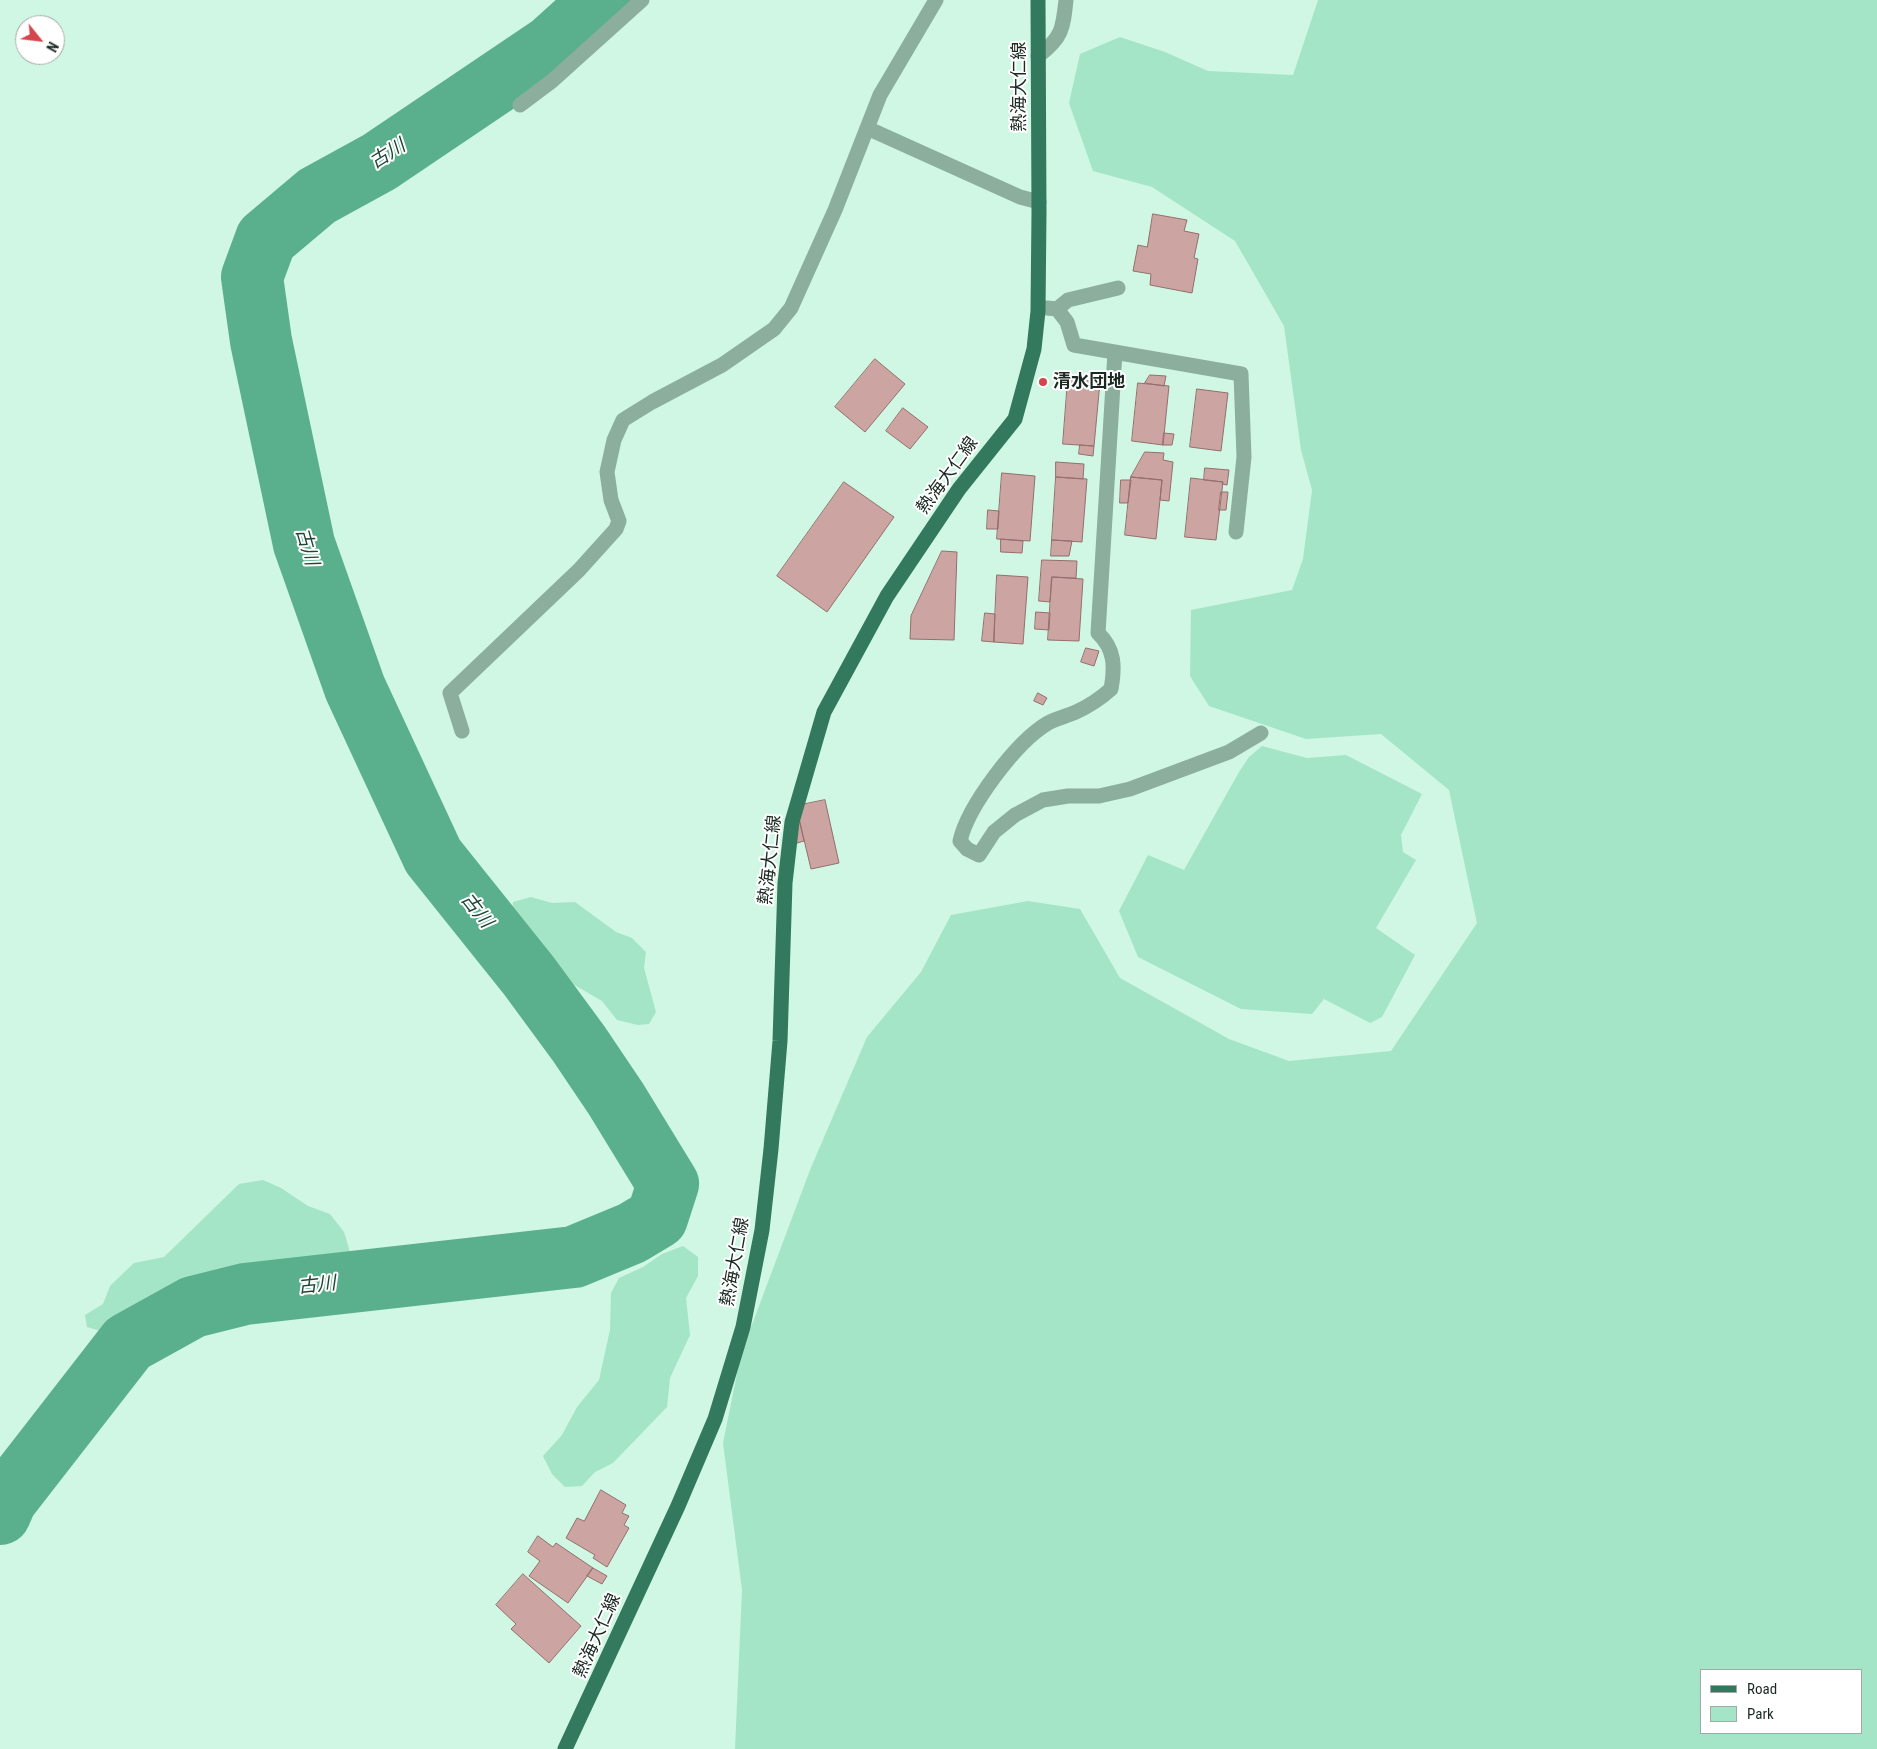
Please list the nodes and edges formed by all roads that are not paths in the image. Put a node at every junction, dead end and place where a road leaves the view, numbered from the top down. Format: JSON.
{"nodes":[{"id":1,"x":642,"y":0,"type":"edge"},
{"id":2,"x":936,"y":0,"type":"edge"},
{"id":3,"x":1038,"y":0,"type":"edge"},
{"id":4,"x":1066,"y":0,"type":"edge"},
{"id":5,"x":1038,"y":56,"type":"junction"},
{"id":6,"x":520,"y":105,"type":"dead end"},
{"id":7,"x":867,"y":128,"type":"junction"},
{"id":8,"x":1039,"y":202,"type":"junction"},
{"id":9,"x":1118,"y":288,"type":"dead end"},
{"id":10,"x":1038,"y":307,"type":"junction"},
{"id":11,"x":1057,"y":309,"type":"junction"},
{"id":12,"x":1114,"y":352,"type":"junction"},
{"id":13,"x":1236,"y":532,"type":"dead end"},
{"id":14,"x":462,"y":731,"type":"dead end"},
{"id":15,"x":1261,"y":733,"type":"dead end"},
{"id":16,"x":566,"y":1749,"type":"edge"}],
"edges":[{"from":1,"to":6,"type":"street"},
{"from":2,"to":7,"type":"street"},
{"from":3,"to":5,"type":"main road","name":"熱海大仁線"},
{"from":4,"to":5,"type":"street"},
{"from":5,"to":8,"type":"main road","name":"熱海大仁線"},
{"from":7,"to":8,"type":"street"},
{"from":7,"to":14,"type":"street"},
{"from":8,"to":10,"type":"main road","name":"熱海大仁線"},
{"from":9,"to":11,"type":"street"},
{"from":10,"to":11,"type":"street"},
{"from":10,"to":16,"type":"main road","name":"熱海大仁線"},
{"from":11,"to":12,"type":"street"},
{"from":12,"to":13,"type":"street"},
{"from":12,"to":15,"type":"street"}]}
